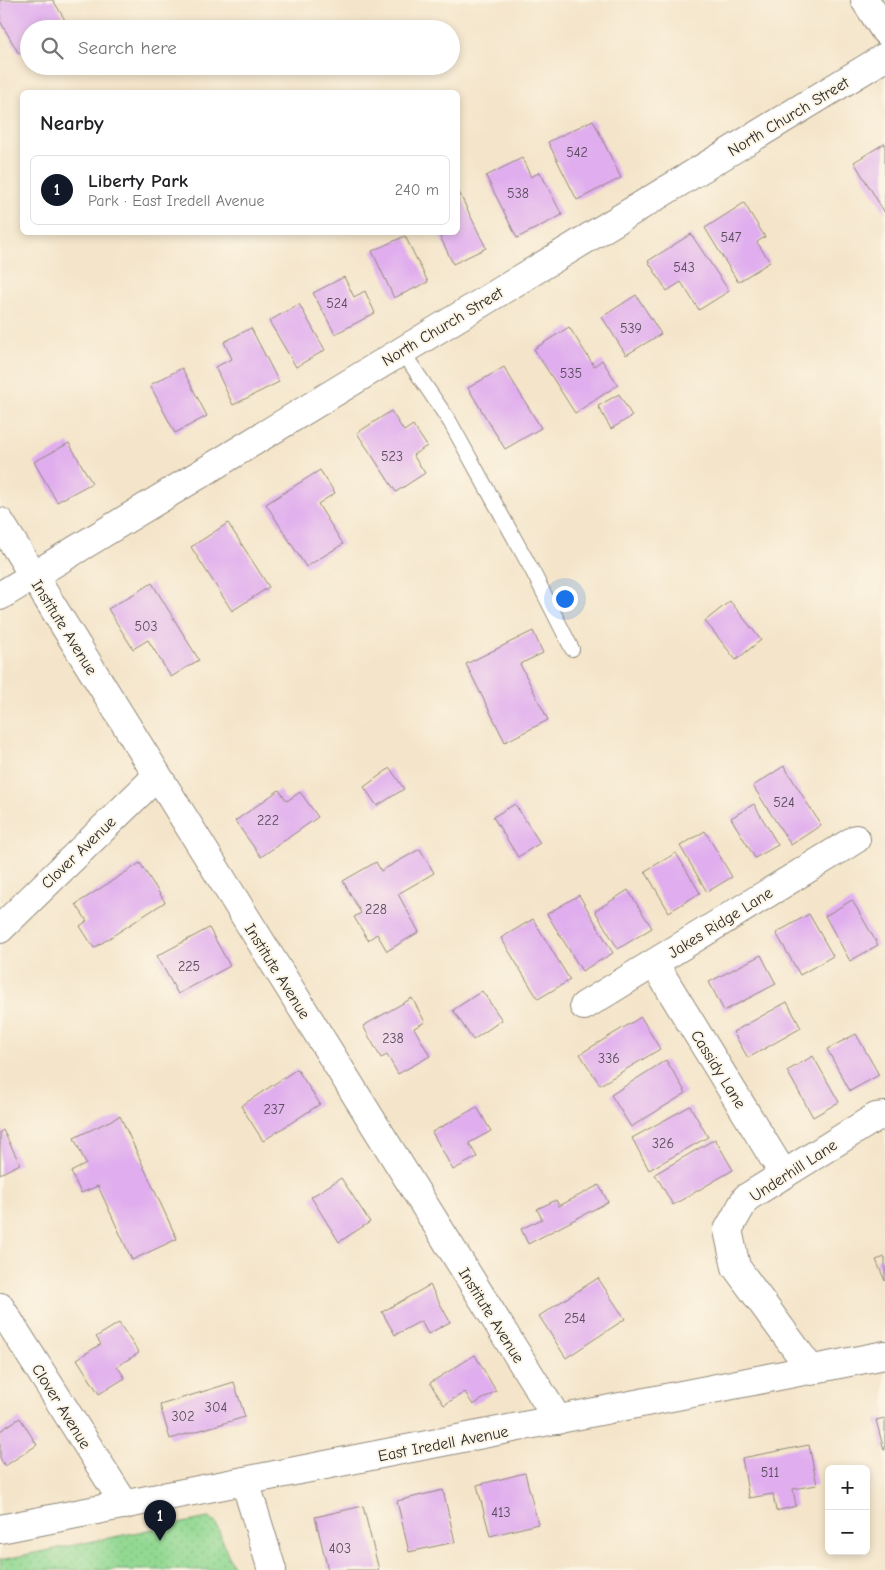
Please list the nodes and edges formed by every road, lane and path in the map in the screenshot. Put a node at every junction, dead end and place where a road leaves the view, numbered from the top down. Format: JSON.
{"nodes":[{"id":1,"x":865,"y":0,"type":"edge"},
{"id":2,"x":885,"y":31,"type":"edge"},
{"id":3,"x":885,"y":57,"type":"edge"},
{"id":4,"x":402,"y":351,"type":"junction"},
{"id":5,"x":0,"y":522,"type":"edge"},
{"id":6,"x":33,"y":576,"type":"junction"},
{"id":7,"x":0,"y":596,"type":"edge"},
{"id":8,"x":572,"y":649,"type":"dead end"},
{"id":9,"x":157,"y":776,"type":"junction"},
{"id":10,"x":856,"y":839,"type":"dead end"},
{"id":11,"x":0,"y":929,"type":"edge"},
{"id":12,"x":654,"y":963,"type":"junction"},
{"id":13,"x":584,"y":1006,"type":"dead end"},
{"id":14,"x":885,"y":1116,"type":"edge"},
{"id":15,"x":784,"y":1175,"type":"junction"},
{"id":16,"x":0,"y":1307,"type":"edge"},
{"id":17,"x":885,"y":1355,"type":"edge"},
{"id":18,"x":812,"y":1371,"type":"junction"},
{"id":19,"x":558,"y":1420,"type":"junction"},
{"id":20,"x":245,"y":1481,"type":"junction"},
{"id":21,"x":125,"y":1506,"type":"junction"},
{"id":22,"x":0,"y":1529,"type":"edge"},
{"id":23,"x":272,"y":1570,"type":"edge"}],
"edges":[{"from":1,"to":2,"type":"street"},
{"from":3,"to":4,"type":"street","name":"North Church Street"},
{"from":4,"to":6,"type":"street","name":"North Church Street"},
{"from":4,"to":8,"type":"lane"},
{"from":5,"to":6,"type":"street","name":"Institute Avenue"},
{"from":6,"to":7,"type":"street","name":"North Church Street"},
{"from":6,"to":9,"type":"street","name":"Institute Avenue"},
{"from":9,"to":11,"type":"street","name":"Clover Avenue"},
{"from":9,"to":19,"type":"street","name":"Institute Avenue"},
{"from":10,"to":12,"type":"street","name":"Jakes Ridge Lane"},
{"from":12,"to":13,"type":"street","name":"Jakes Ridge Lane"},
{"from":12,"to":15,"type":"street","name":"Cassidy Lane"},
{"from":14,"to":15,"type":"street","name":"Underhill Lane"},
{"from":15,"to":18,"type":"street","name":"Underhill Lane"},
{"from":16,"to":21,"type":"street","name":"Clover Avenue"},
{"from":17,"to":18,"type":"street","name":"East Iredell Avenue"},
{"from":18,"to":19,"type":"street","name":"East Iredell Avenue"},
{"from":19,"to":20,"type":"street","name":"East Iredell Avenue"},
{"from":20,"to":21,"type":"street","name":"East Iredell Avenue"},
{"from":20,"to":23,"type":"street"},
{"from":21,"to":22,"type":"street","name":"East Iredell Avenue"}]}
